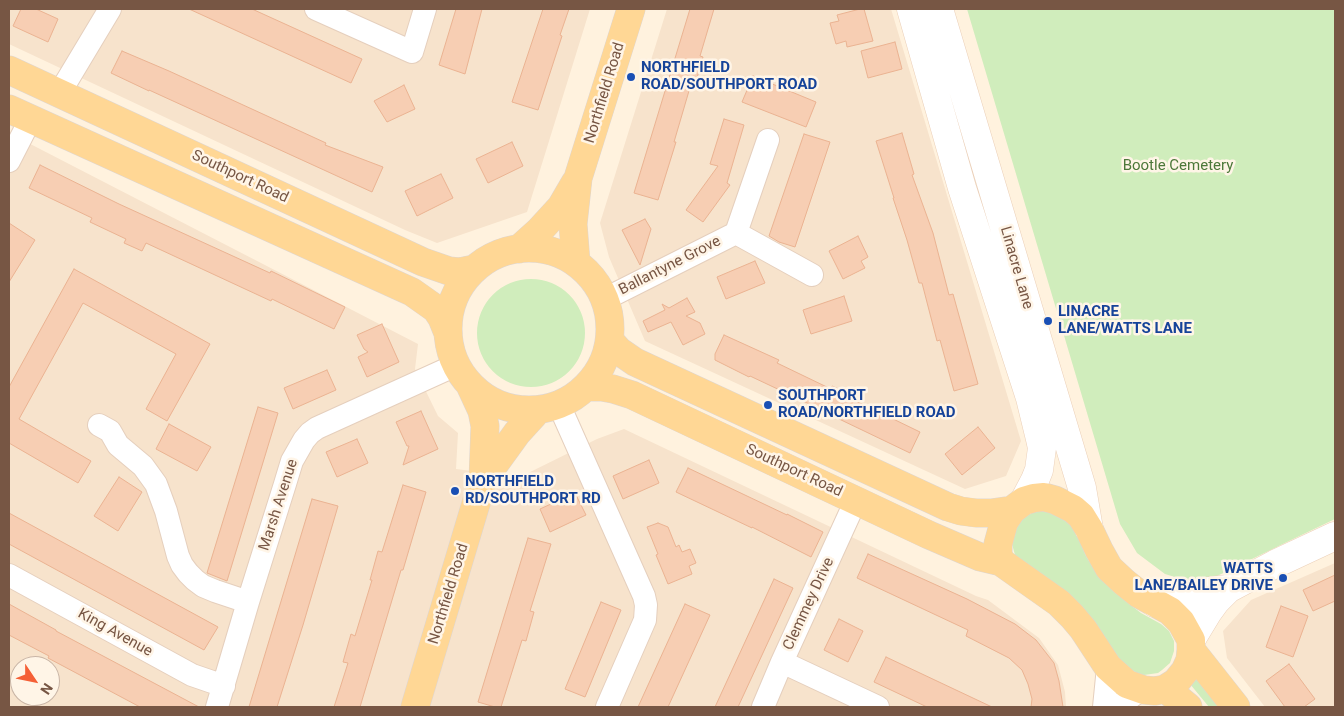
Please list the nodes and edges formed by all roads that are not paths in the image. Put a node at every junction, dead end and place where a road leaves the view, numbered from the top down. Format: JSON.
{"nodes":[{"id":1,"x":110,"y":9,"type":"edge"},
{"id":2,"x":316,"y":9,"type":"edge"},
{"id":3,"x":425,"y":9,"type":"edge"},
{"id":4,"x":631,"y":9,"type":"edge"},
{"id":5,"x":911,"y":9,"type":"edge"},
{"id":6,"x":939,"y":9,"type":"edge"},
{"id":7,"x":9,"y":70,"type":"edge"},
{"id":8,"x":59,"y":94,"type":"junction"},
{"id":9,"x":20,"y":115,"type":"edge"},
{"id":10,"x":768,"y":140,"type":"dead end"},
{"id":11,"x":9,"y":161,"type":"edge"},
{"id":12,"x":578,"y":178,"type":"junction"},
{"id":13,"x":736,"y":233,"type":"junction"},
{"id":14,"x":519,"y":249,"type":"junction"},
{"id":15,"x":576,"y":262,"type":"junction"},
{"id":16,"x":474,"y":269,"type":"junction"},
{"id":17,"x":812,"y":275,"type":"dead end"},
{"id":18,"x":605,"y":299,"type":"junction"},
{"id":19,"x":448,"y":333,"type":"junction"},
{"id":20,"x":610,"y":341,"type":"junction"},
{"id":21,"x":463,"y":375,"type":"junction"},
{"id":22,"x":587,"y":387,"type":"junction"},
{"id":23,"x":549,"y":407,"type":"junction"},
{"id":24,"x":99,"y":425,"type":"dead end"},
{"id":25,"x":484,"y":480,"type":"junction"},
{"id":26,"x":856,"y":500,"type":"junction"},
{"id":27,"x":1018,"y":506,"type":"junction"},
{"id":28,"x":1089,"y":529,"type":"junction"},
{"id":29,"x":1335,"y":536,"type":"edge"},
{"id":30,"x":1001,"y":562,"type":"junction"},
{"id":31,"x":9,"y":575,"type":"edge"},
{"id":32,"x":1228,"y":589,"type":"junction"},
{"id":33,"x":248,"y":602,"type":"junction"},
{"id":34,"x":1154,"y":603,"type":"junction"},
{"id":35,"x":1191,"y":645,"type":"junction"},
{"id":36,"x":782,"y":662,"type":"junction"},
{"id":37,"x":1108,"y":667,"type":"junction"},
{"id":38,"x":224,"y":686,"type":"junction"},
{"id":39,"x":1154,"y":690,"type":"junction"},
{"id":40,"x":217,"y":707,"type":"edge"},
{"id":41,"x":415,"y":707,"type":"edge"},
{"id":42,"x":607,"y":707,"type":"edge"},
{"id":43,"x":763,"y":707,"type":"edge"},
{"id":44,"x":878,"y":707,"type":"edge"},
{"id":45,"x":1104,"y":707,"type":"edge"},
{"id":46,"x":1119,"y":707,"type":"edge"},
{"id":47,"x":1188,"y":707,"type":"edge"},
{"id":48,"x":1236,"y":707,"type":"edge"}],
"edges":[{"from":1,"to":8,"type":"street"},
{"from":2,"to":3,"type":"street"},
{"from":4,"to":12,"type":"main road","name":"Northfield Road"},
{"from":5,"to":27,"type":"street","name":"Linacre Lane"},
{"from":6,"to":28,"type":"street","name":"Linacre Lane"},
{"from":7,"to":8,"type":"main road","name":"Southport Road"},
{"from":8,"to":16,"type":"main road","name":"Southport Road"},
{"from":9,"to":11,"type":"street"},
{"from":9,"to":19,"type":"main road"},
{"from":10,"to":13,"type":"street","name":"Ballantyne Grove"},
{"from":12,"to":14,"type":"main road","name":"Northfield Road"},
{"from":12,"to":15,"type":"main road","name":"Northfield Road"},
{"from":13,"to":17,"type":"street","name":"Ballantyne Grove"},
{"from":13,"to":18,"type":"street","name":"Ballantyne Grove"},
{"from":14,"to":15,"type":"main road"},
{"from":14,"to":16,"type":"main road"},
{"from":15,"to":18,"type":"main road"},
{"from":16,"to":19,"type":"main road"},
{"from":18,"to":20,"type":"main road"},
{"from":19,"to":21,"type":"main road"},
{"from":20,"to":22,"type":"main road"},
{"from":20,"to":27,"type":"main road"},
{"from":21,"to":23,"type":"main road"},
{"from":21,"to":25,"type":"main road","name":"Northfield Road"},
{"from":21,"to":33,"type":"street","name":"Marsh Avenue"},
{"from":22,"to":23,"type":"main road"},
{"from":22,"to":26,"type":"main road","name":"Southport Road"},
{"from":23,"to":25,"type":"main road","name":"Northfield Road"},
{"from":23,"to":42,"type":"street"},
{"from":24,"to":33,"type":"street"},
{"from":25,"to":41,"type":"main road","name":"Northfield Road"},
{"from":26,"to":30,"type":"main road","name":"Southport Road"},
{"from":26,"to":36,"type":"street","name":"Clemmey Drive"},
{"from":27,"to":28,"type":"main road"},
{"from":27,"to":30,"type":"main road"},
{"from":28,"to":34,"type":"main road"},
{"from":29,"to":32,"type":"street"},
{"from":30,"to":37,"type":"main road"},
{"from":31,"to":38,"type":"street","name":"King Avenue"},
{"from":32,"to":34,"type":"street"},
{"from":32,"to":35,"type":"street"},
{"from":33,"to":38,"type":"street","name":"Marsh Avenue"},
{"from":34,"to":35,"type":"main road"},
{"from":35,"to":39,"type":"main road"},
{"from":35,"to":48,"type":"main road"},
{"from":36,"to":43,"type":"street","name":"Clemmey Drive"},
{"from":36,"to":44,"type":"street"},
{"from":37,"to":39,"type":"main road"},
{"from":37,"to":45,"type":"street"},
{"from":38,"to":40,"type":"street","name":"Marsh Avenue"},
{"from":39,"to":46,"type":"street"},
{"from":39,"to":47,"type":"main road"}]}
